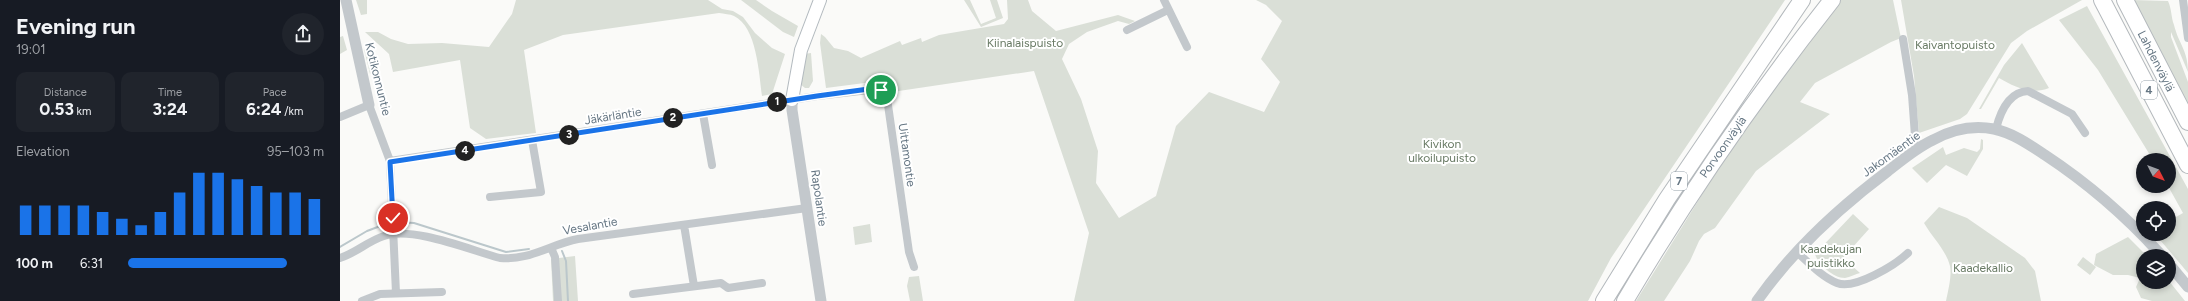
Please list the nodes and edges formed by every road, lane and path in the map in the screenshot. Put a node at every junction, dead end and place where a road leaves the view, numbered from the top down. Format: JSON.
{"nodes":[{"id":1,"x":346,"y":0,"type":"edge"},
{"id":2,"x":820,"y":0,"type":"edge"},
{"id":3,"x":1164,"y":0,"type":"edge"},
{"id":4,"x":1802,"y":0,"type":"edge"},
{"id":5,"x":1832,"y":0,"type":"edge"},
{"id":6,"x":2102,"y":0,"type":"edge"},
{"id":7,"x":2124,"y":0,"type":"edge"},
{"id":8,"x":2183,"y":0,"type":"edge"},
{"id":9,"x":1168,"y":10,"type":"junction"},
{"id":10,"x":1127,"y":30,"type":"dead end"},
{"id":11,"x":2188,"y":38,"type":"edge"},
{"id":12,"x":1903,"y":39,"type":"dead end"},
{"id":13,"x":1186,"y":47,"type":"dead end"},
{"id":14,"x":792,"y":100,"type":"junction"},
{"id":15,"x":368,"y":105,"type":"junction"},
{"id":16,"x":703,"y":114,"type":"junction"},
{"id":17,"x":340,"y":117,"type":"edge"},
{"id":18,"x":2188,"y":122,"type":"edge"},
{"id":19,"x":1996,"y":129,"type":"junction"},
{"id":20,"x":2085,"y":133,"type":"dead end"},
{"id":21,"x":532,"y":140,"type":"junction"},
{"id":22,"x":1920,"y":147,"type":"junction"},
{"id":23,"x":390,"y":162,"type":"junction"},
{"id":24,"x":712,"y":165,"type":"dead end"},
{"id":25,"x":2188,"y":165,"type":"edge"},
{"id":26,"x":490,"y":198,"type":"dead end"},
{"id":27,"x":807,"y":208,"type":"junction"},
{"id":28,"x":684,"y":225,"type":"junction"},
{"id":29,"x":393,"y":234,"type":"junction"},
{"id":30,"x":2155,"y":249,"type":"edge"},
{"id":31,"x":552,"y":250,"type":"dead end"},
{"id":32,"x":1798,"y":253,"type":"junction"},
{"id":33,"x":1908,"y":253,"type":"dead end"},
{"id":34,"x":340,"y":258,"type":"edge"},
{"id":35,"x":914,"y":267,"type":"dead end"},
{"id":36,"x":2176,"y":272,"type":"edge"},
{"id":37,"x":762,"y":283,"type":"dead end"},
{"id":38,"x":694,"y":286,"type":"junction"},
{"id":39,"x":2188,"y":287,"type":"edge"},
{"id":40,"x":442,"y":292,"type":"dead end"},
{"id":41,"x":396,"y":293,"type":"junction"},
{"id":42,"x":633,"y":294,"type":"dead end"},
{"id":43,"x":362,"y":301,"type":"edge"},
{"id":44,"x":558,"y":301,"type":"edge"},
{"id":45,"x":821,"y":301,"type":"edge"},
{"id":46,"x":1604,"y":301,"type":"edge"},
{"id":47,"x":1625,"y":301,"type":"edge"},
{"id":48,"x":1757,"y":301,"type":"edge"}],
"edges":[{"from":1,"to":15,"type":"street","name":"Kotikonnuntie"},
{"from":2,"to":14,"type":"main road"},
{"from":3,"to":9,"type":"street"},
{"from":4,"to":46,"type":"highway","name":"Porvoonväylä","number":"7"},
{"from":5,"to":47,"type":"highway","name":"Porvoonväylä","number":"7"},
{"from":6,"to":25,"type":"highway","name":"Lahdenväylä","number":"4"},
{"from":7,"to":18,"type":"highway","name":"Lahdenväylä","number":"4"},
{"from":8,"to":11,"type":"street"},
{"from":9,"to":10,"type":"street"},
{"from":9,"to":13,"type":"street"},
{"from":12,"to":22,"type":"street"},
{"from":14,"to":16,"type":"street","name":"Jäkärläntie"},
{"from":14,"to":27,"type":"street","name":"Rapolantie"},
{"from":14,"to":35,"type":"street","name":"Uittamontie"},
{"from":15,"to":17,"type":"street"},
{"from":15,"to":23,"type":"street","name":"Kotikonnuntie"},
{"from":16,"to":21,"type":"street","name":"Jäkärläntie"},
{"from":16,"to":24,"type":"street"},
{"from":19,"to":20,"type":"street"},
{"from":19,"to":22,"type":"street","name":"Jakomäentie"},
{"from":19,"to":30,"type":"street","name":"Jakomäentie"},
{"from":21,"to":23,"type":"street","name":"Jäkärläntie"},
{"from":21,"to":26,"type":"street"},
{"from":22,"to":32,"type":"street","name":"Jakomäentie"},
{"from":23,"to":29,"type":"street","name":"Kotikonnuntie"},
{"from":27,"to":28,"type":"street","name":"Vesalantie"},
{"from":27,"to":45,"type":"street","name":"Rapolantie"},
{"from":28,"to":29,"type":"street","name":"Vesalantie"},
{"from":28,"to":38,"type":"street"},
{"from":29,"to":34,"type":"street","name":"Vesalantie"},
{"from":29,"to":41,"type":"street","name":"Kotikonnuntie"},
{"from":31,"to":44,"type":"street"},
{"from":32,"to":33,"type":"street"},
{"from":32,"to":48,"type":"street","name":"Jakomäentie"},
{"from":36,"to":39,"type":"street"},
{"from":37,"to":38,"type":"street"},
{"from":38,"to":42,"type":"street"},
{"from":40,"to":41,"type":"street"},
{"from":41,"to":43,"type":"street"}]}
